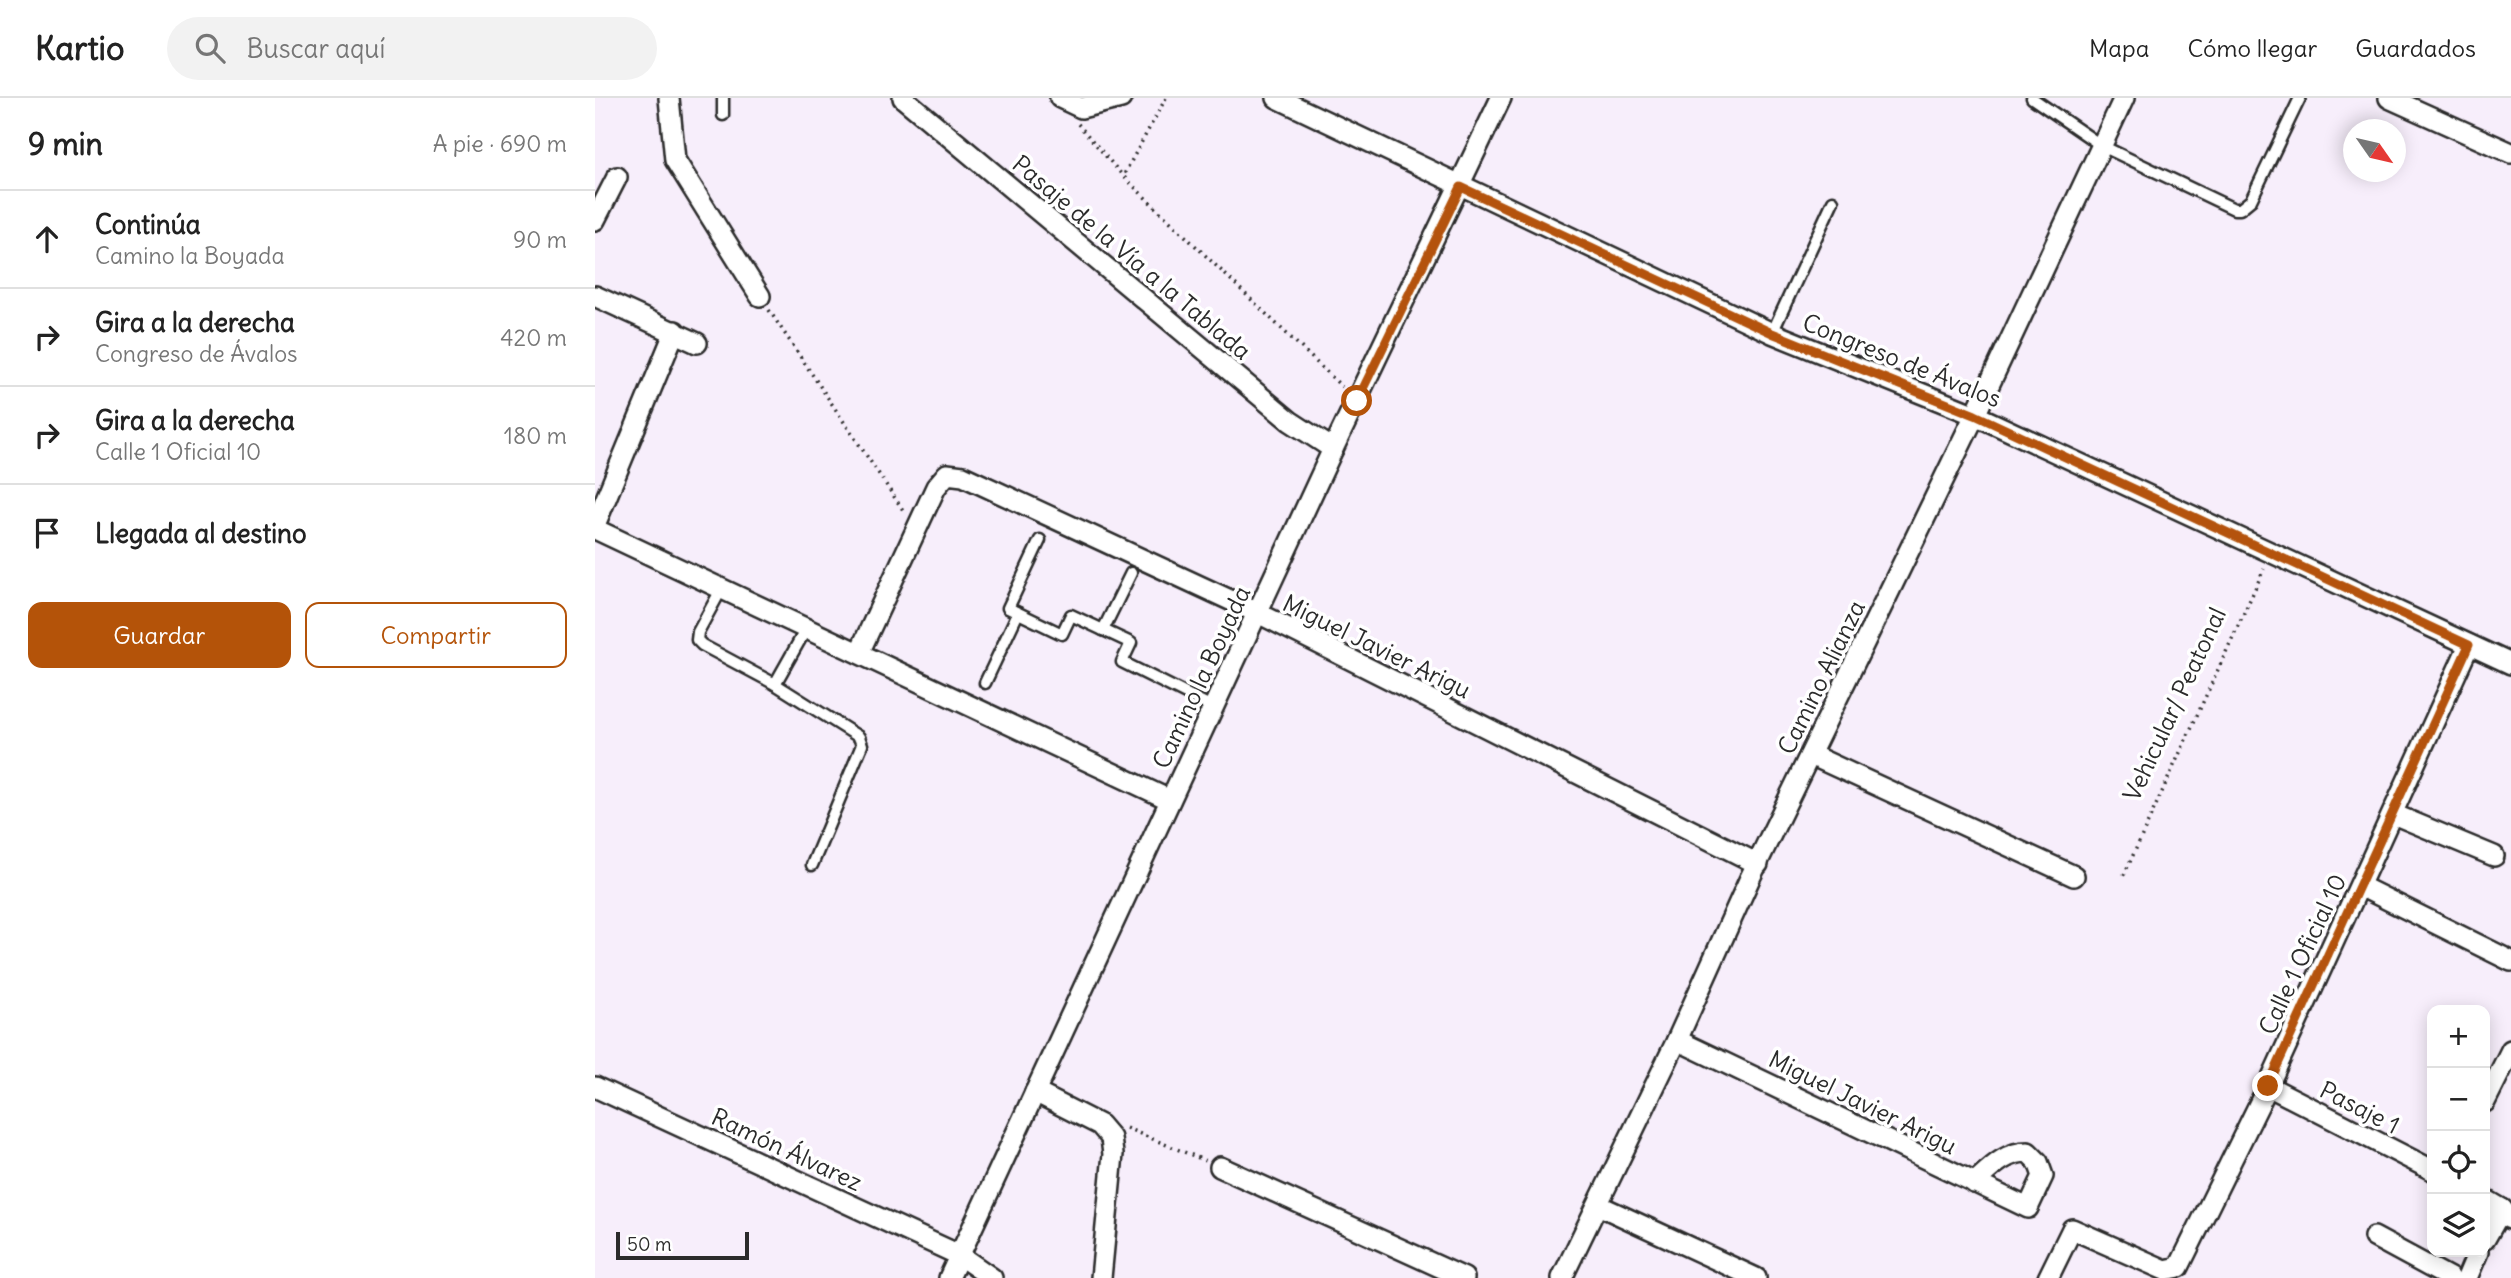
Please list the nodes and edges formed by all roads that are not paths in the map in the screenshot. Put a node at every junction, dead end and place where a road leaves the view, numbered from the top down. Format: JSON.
{"nodes":[{"id":1,"x":669,"y":98,"type":"edge"},
{"id":2,"x":723,"y":98,"type":"edge"},
{"id":3,"x":903,"y":98,"type":"edge"},
{"id":4,"x":1121,"y":98,"type":"edge"},
{"id":5,"x":1277,"y":98,"type":"edge"},
{"id":6,"x":1501,"y":98,"type":"edge"},
{"id":7,"x":2032,"y":98,"type":"edge"},
{"id":8,"x":2124,"y":98,"type":"edge"},
{"id":9,"x":2300,"y":98,"type":"edge"},
{"id":10,"x":2389,"y":98,"type":"edge"},
{"id":11,"x":1066,"y":102,"type":"edge"},
{"id":12,"x":723,"y":114,"type":"dead end"},
{"id":13,"x":2102,"y":146,"type":"junction"},
{"id":14,"x":2511,"y":153,"type":"edge"},
{"id":15,"x":617,"y":177,"type":"dead end"},
{"id":16,"x":1461,"y":187,"type":"junction"},
{"id":17,"x":1833,"y":201,"type":"dead end"},
{"id":18,"x":595,"y":220,"type":"edge"},
{"id":19,"x":595,"y":296,"type":"edge"},
{"id":20,"x":760,"y":296,"type":"road end"},
{"id":21,"x":675,"y":331,"type":"junction"},
{"id":22,"x":1772,"y":333,"type":"junction"},
{"id":23,"x":697,"y":343,"type":"dead end"},
{"id":24,"x":1975,"y":415,"type":"junction"},
{"id":25,"x":1333,"y":449,"type":"junction"},
{"id":26,"x":595,"y":527,"type":"edge"},
{"id":27,"x":1040,"y":540,"type":"dead end"},
{"id":28,"x":1131,"y":573,"type":"dead end"},
{"id":29,"x":722,"y":588,"type":"junction"},
{"id":30,"x":1018,"y":613,"type":"junction"},
{"id":31,"x":1258,"y":614,"type":"junction"},
{"id":32,"x":806,"y":629,"type":"junction"},
{"id":33,"x":1103,"y":630,"type":"junction"},
{"id":34,"x":2469,"y":645,"type":"junction"},
{"id":35,"x":859,"y":653,"type":"junction"},
{"id":36,"x":2511,"y":664,"type":"edge"},
{"id":37,"x":985,"y":683,"type":"dead end"},
{"id":38,"x":775,"y":684,"type":"junction"},
{"id":39,"x":1215,"y":708,"type":"junction"},
{"id":40,"x":1811,"y":755,"type":"junction"},
{"id":41,"x":1170,"y":800,"type":"junction"},
{"id":42,"x":2393,"y":814,"type":"junction"},
{"id":43,"x":2494,"y":856,"type":"dead end"},
{"id":44,"x":1758,"y":864,"type":"junction"},
{"id":45,"x":812,"y":865,"type":"dead end"},
{"id":46,"x":2074,"y":876,"type":"dead end"},
{"id":47,"x":2360,"y":886,"type":"junction"},
{"id":48,"x":2511,"y":961,"type":"edge"},
{"id":49,"x":1677,"y":1040,"type":"junction"},
{"id":50,"x":2511,"y":1050,"type":"edge"},
{"id":51,"x":2268,"y":1086,"type":"junction"},
{"id":52,"x":595,"y":1087,"type":"edge"},
{"id":53,"x":1035,"y":1092,"type":"junction"},
{"id":54,"x":2490,"y":1092,"type":"edge"},
{"id":55,"x":1220,"y":1167,"type":"road end"},
{"id":56,"x":2427,"y":1167,"type":"edge"},
{"id":57,"x":1974,"y":1183,"type":"junction"},
{"id":58,"x":1598,"y":1205,"type":"junction"},
{"id":59,"x":2499,"y":1209,"type":"edge"},
{"id":60,"x":2490,"y":1228,"type":"edge"},
{"id":61,"x":2374,"y":1237,"type":"dead end"},
{"id":62,"x":959,"y":1255,"type":"junction"},
{"id":63,"x":2476,"y":1257,"type":"edge"},
{"id":64,"x":949,"y":1278,"type":"edge"},
{"id":65,"x":992,"y":1278,"type":"edge"},
{"id":66,"x":1101,"y":1278,"type":"edge"},
{"id":67,"x":1464,"y":1278,"type":"edge"},
{"id":68,"x":1562,"y":1278,"type":"edge"},
{"id":69,"x":1756,"y":1278,"type":"edge"},
{"id":70,"x":2048,"y":1278,"type":"edge"},
{"id":71,"x":2450,"y":1278,"type":"edge"},
{"id":72,"x":2467,"y":1278,"type":"edge"}],
"edges":[{"from":1,"to":20,"type":"street"},
{"from":2,"to":12,"type":"lane"},
{"from":3,"to":25,"type":"street","name":"Pasaje de la Vía a la Tablada"},
{"from":4,"to":11,"type":"street"},
{"from":5,"to":16,"type":"street","name":"Congreso de Ávalos"},
{"from":6,"to":16,"type":"street","name":"Camino la Boyada"},
{"from":7,"to":13,"type":"lane"},
{"from":8,"to":13,"type":"street","name":"Camino Alianza"},
{"from":9,"to":13,"type":"lane"},
{"from":10,"to":14,"type":"street"},
{"from":13,"to":24,"type":"street","name":"Camino Alianza"},
{"from":15,"to":18,"type":"street"},
{"from":16,"to":22,"type":"street","name":"Congreso de Ávalos"},
{"from":16,"to":25,"type":"street","name":"Camino la Boyada"},
{"from":17,"to":22,"type":"lane"},
{"from":19,"to":21,"type":"street"},
{"from":21,"to":23,"type":"street"},
{"from":21,"to":26,"type":"street"},
{"from":22,"to":24,"type":"street","name":"Congreso de Ávalos"},
{"from":24,"to":34,"type":"street","name":"Congreso de Ávalos"},
{"from":24,"to":40,"type":"street","name":"Camino Alianza"},
{"from":25,"to":31,"type":"street","name":"Camino la Boyada"},
{"from":26,"to":29,"type":"street"},
{"from":27,"to":30,"type":"lane"},
{"from":28,"to":33,"type":"lane"},
{"from":29,"to":32,"type":"street"},
{"from":29,"to":38,"type":"lane"},
{"from":30,"to":33,"type":"lane"},
{"from":30,"to":37,"type":"lane"},
{"from":31,"to":35,"type":"street","name":"Miguel Javier Arigu"},
{"from":31,"to":39,"type":"street","name":"Camino la Boyada"},
{"from":31,"to":44,"type":"street","name":"Miguel Javier Arigu"},
{"from":32,"to":35,"type":"street"},
{"from":32,"to":38,"type":"lane"},
{"from":33,"to":39,"type":"lane"},
{"from":34,"to":36,"type":"street","name":"Congreso de Ávalos"},
{"from":34,"to":42,"type":"street","name":"Calle 1 Oficial 10"},
{"from":35,"to":41,"type":"street"},
{"from":38,"to":45,"type":"lane"},
{"from":39,"to":41,"type":"street","name":"Camino la Boyada"},
{"from":40,"to":44,"type":"street","name":"Camino Alianza"},
{"from":40,"to":46,"type":"street"},
{"from":41,"to":53,"type":"street","name":"Camino la Boyada"},
{"from":42,"to":43,"type":"street"},
{"from":42,"to":47,"type":"street","name":"Calle 1 Oficial 10"},
{"from":44,"to":49,"type":"street","name":"Camino Alianza"},
{"from":47,"to":48,"type":"street"},
{"from":47,"to":51,"type":"street","name":"Calle 1 Oficial 10"},
{"from":49,"to":57,"type":"street","name":"Miguel Javier Arigu"},
{"from":49,"to":58,"type":"street","name":"Camino Alianza"},
{"from":50,"to":54,"type":"street"},
{"from":51,"to":56,"type":"street","name":"Pasaje 1"},
{"from":51,"to":70,"type":"street","name":"Calle 1 Oficial 10"},
{"from":52,"to":62,"type":"street","name":"Ramón Álvarez"},
{"from":53,"to":62,"type":"street","name":"Camino la Boyada"},
{"from":53,"to":66,"type":"street"},
{"from":55,"to":67,"type":"street"},
{"from":57,"to":57,"type":"street","name":"Miguel Javier Arigu"},
{"from":58,"to":68,"type":"street","name":"Camino Alianza"},
{"from":58,"to":69,"type":"street"},
{"from":59,"to":60,"type":"street"},
{"from":61,"to":71,"type":"street"},
{"from":62,"to":64,"type":"street","name":"Camino la Boyada"},
{"from":62,"to":65,"type":"street","name":"Ramón Álvarez"},
{"from":63,"to":72,"type":"street"}]}
